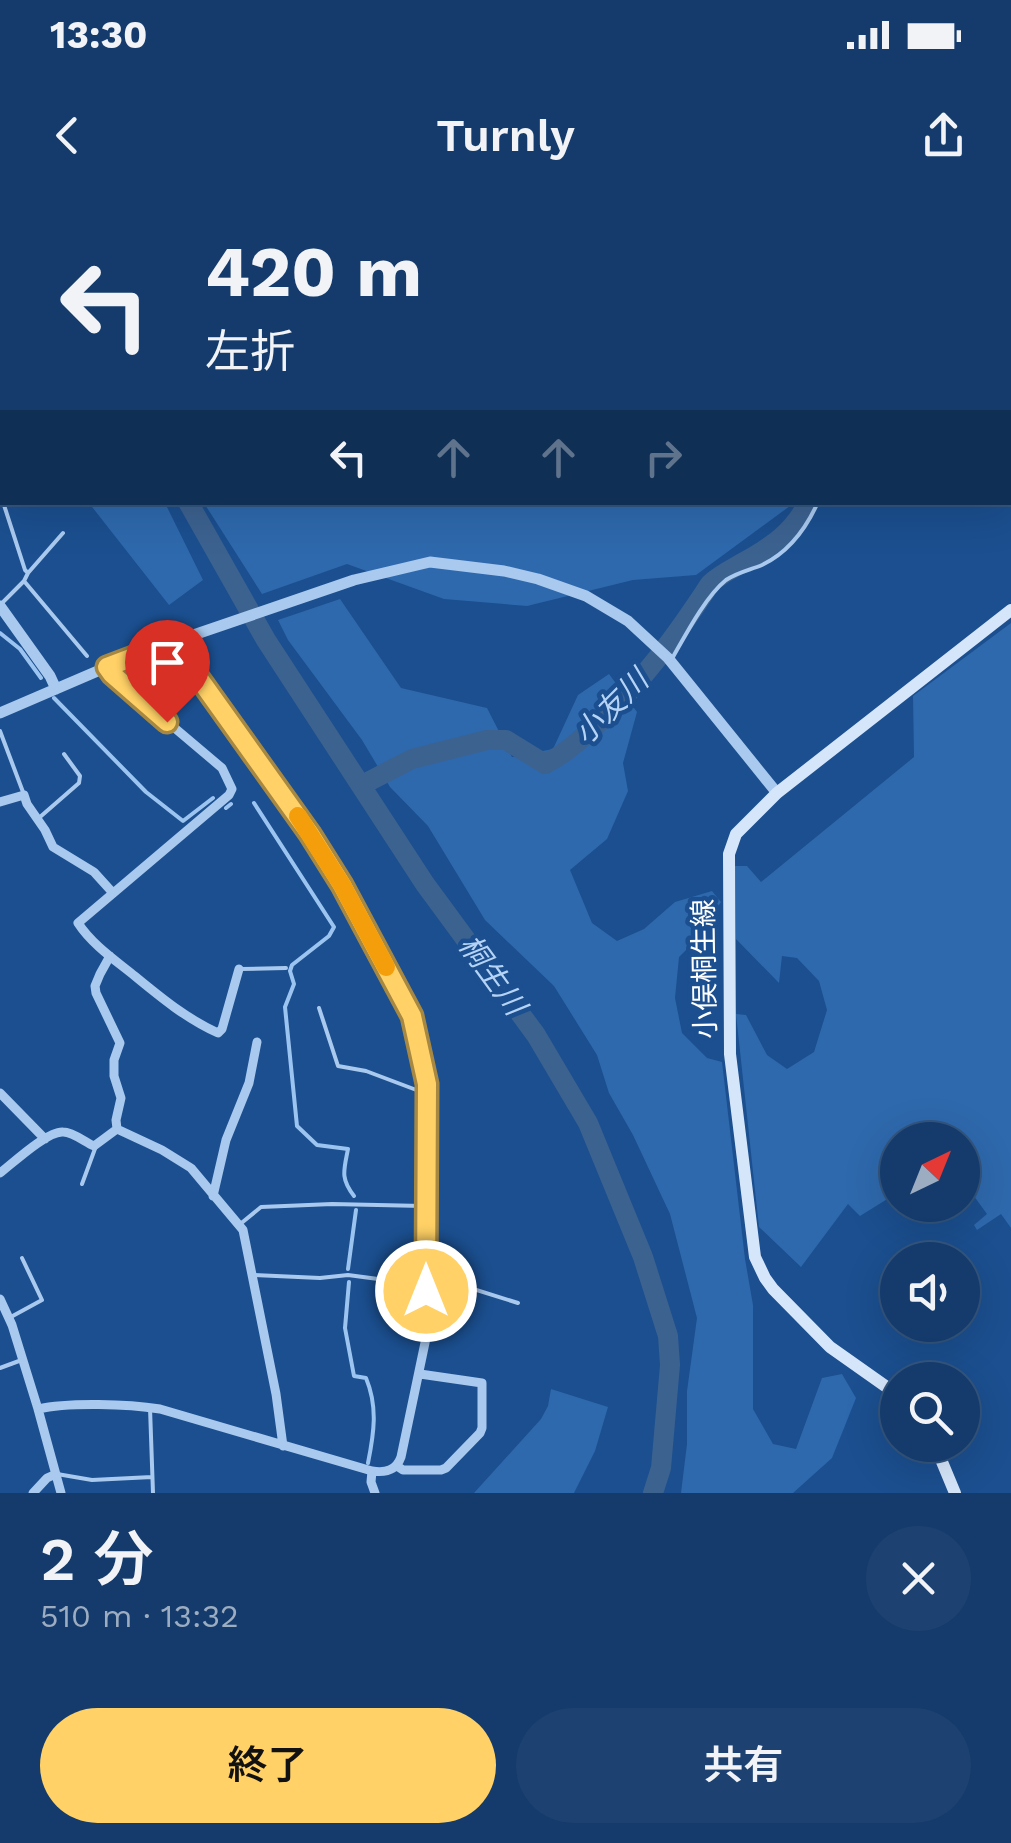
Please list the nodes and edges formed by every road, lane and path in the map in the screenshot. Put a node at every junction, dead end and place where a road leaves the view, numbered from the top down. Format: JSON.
{"nodes":[{"id":1,"x":4,"y":505,"type":"edge"},
{"id":2,"x":817,"y":505,"type":"edge"},
{"id":3,"x":63,"y":533,"type":"dead end"},
{"id":4,"x":28,"y":573,"type":"junction"},
{"id":5,"x":24,"y":581,"type":"junction"},
{"id":6,"x":1,"y":610,"type":"edge"},
{"id":7,"x":1011,"y":610,"type":"edge"},
{"id":8,"x":176,"y":641,"type":"junction"},
{"id":9,"x":88,"y":656,"type":"dead end"},
{"id":10,"x":670,"y":660,"type":"junction"},
{"id":11,"x":107,"y":667,"type":"junction"},
{"id":12,"x":56,"y":689,"type":"junction"},
{"id":13,"x":0,"y":713,"type":"edge"},
{"id":14,"x":0,"y":731,"type":"edge"},
{"id":15,"x":64,"y":754,"type":"dead end"},
{"id":16,"x":232,"y":790,"type":"junction"},
{"id":17,"x":776,"y":793,"type":"junction"},
{"id":18,"x":24,"y":795,"type":"junction"},
{"id":19,"x":241,"y":798,"type":"dead end"},
{"id":20,"x":0,"y":802,"type":"edge"},
{"id":21,"x":37,"y":820,"type":"junction"},
{"id":22,"x":113,"y":893,"type":"junction"},
{"id":23,"x":110,"y":956,"type":"junction"},
{"id":24,"x":286,"y":968,"type":"dead end"},
{"id":25,"x":239,"y":969,"type":"joint"},
{"id":26,"x":319,"y":1008,"type":"dead end"},
{"id":27,"x":258,"y":1042,"type":"dead end"},
{"id":28,"x":0,"y":1092,"type":"edge"},
{"id":29,"x":427,"y":1094,"type":"junction"},
{"id":30,"x":118,"y":1129,"type":"junction"},
{"id":31,"x":45,"y":1139,"type":"junction"},
{"id":32,"x":96,"y":1145,"type":"junction"},
{"id":33,"x":0,"y":1173,"type":"edge"},
{"id":34,"x":82,"y":1184,"type":"dead end"},
{"id":35,"x":213,"y":1196,"type":"junction"},
{"id":36,"x":427,"y":1206,"type":"junction"},
{"id":37,"x":239,"y":1225,"type":"junction"},
{"id":38,"x":22,"y":1258,"type":"dead end"},
{"id":39,"x":252,"y":1276,"type":"junction"},
{"id":40,"x":426,"y":1285,"type":"junction"},
{"id":41,"x":0,"y":1299,"type":"edge"},
{"id":42,"x":518,"y":1304,"type":"dead end"},
{"id":43,"x":9,"y":1318,"type":"junction"},
{"id":44,"x":22,"y":1359,"type":"junction"},
{"id":45,"x":0,"y":1368,"type":"edge"},
{"id":46,"x":420,"y":1374,"type":"junction"},
{"id":47,"x":880,"y":1382,"type":"edge"},
{"id":48,"x":150,"y":1408,"type":"junction"},
{"id":49,"x":38,"y":1409,"type":"junction"},
{"id":50,"x":283,"y":1446,"type":"junction"},
{"id":51,"x":942,"y":1462,"type":"edge"},
{"id":52,"x":397,"y":1466,"type":"junction"},
{"id":53,"x":372,"y":1471,"type":"junction"},
{"id":54,"x":56,"y":1474,"type":"junction"},
{"id":55,"x":152,"y":1477,"type":"junction"},
{"id":56,"x":33,"y":1493,"type":"edge"},
{"id":57,"x":60,"y":1493,"type":"edge"},
{"id":58,"x":153,"y":1493,"type":"edge"},
{"id":59,"x":375,"y":1493,"type":"edge"},
{"id":60,"x":955,"y":1493,"type":"edge"}],
"edges":[{"from":1,"to":4,"type":"lane"},
{"from":2,"to":10,"type":"lane"},
{"from":3,"to":4,"type":"lane"},
{"from":4,"to":5,"type":"lane"},
{"from":5,"to":6,"type":"lane"},
{"from":5,"to":9,"type":"lane"},
{"from":6,"to":12,"type":"street"},
{"from":7,"to":17,"type":"main road","name":"小俣桐生線"},
{"from":8,"to":10,"type":"street"},
{"from":8,"to":11,"type":"street"},
{"from":8,"to":29,"type":"lane"},
{"from":10,"to":17,"type":"street"},
{"from":11,"to":12,"type":"street"},
{"from":11,"to":16,"type":"street"},
{"from":12,"to":13,"type":"street"},
{"from":14,"to":18,"type":"lane"},
{"from":15,"to":21,"type":"lane"},
{"from":16,"to":19,"type":"lane"},
{"from":16,"to":22,"type":"street"},
{"from":17,"to":47,"type":"main road","name":"小俣桐生線"},
{"from":18,"to":20,"type":"street"},
{"from":18,"to":21,"type":"street"},
{"from":21,"to":22,"type":"street"},
{"from":22,"to":23,"type":"street"},
{"from":23,"to":25,"type":"street"},
{"from":23,"to":30,"type":"street"},
{"from":24,"to":25,"type":"lane"},
{"from":26,"to":29,"type":"lane"},
{"from":27,"to":35,"type":"street"},
{"from":28,"to":31,"type":"street"},
{"from":29,"to":36,"type":"street"},
{"from":30,"to":32,"type":"street"},
{"from":30,"to":35,"type":"street"},
{"from":31,"to":32,"type":"street"},
{"from":31,"to":33,"type":"street"},
{"from":32,"to":34,"type":"lane"},
{"from":35,"to":37,"type":"street"},
{"from":36,"to":37,"type":"lane"},
{"from":36,"to":40,"type":"street"},
{"from":37,"to":39,"type":"street"},
{"from":38,"to":43,"type":"lane"},
{"from":39,"to":40,"type":"lane"},
{"from":39,"to":50,"type":"street"},
{"from":40,"to":42,"type":"lane"},
{"from":40,"to":46,"type":"street"},
{"from":41,"to":43,"type":"street"},
{"from":43,"to":44,"type":"street"},
{"from":44,"to":45,"type":"lane"},
{"from":44,"to":49,"type":"street"},
{"from":46,"to":52,"type":"street"},
{"from":46,"to":52,"type":"street"},
{"from":48,"to":49,"type":"street"},
{"from":48,"to":50,"type":"street"},
{"from":48,"to":55,"type":"lane"},
{"from":49,"to":54,"type":"street"},
{"from":50,"to":53,"type":"street"},
{"from":51,"to":60,"type":"main road"},
{"from":52,"to":53,"type":"street"},
{"from":53,"to":59,"type":"street"},
{"from":54,"to":55,"type":"lane"},
{"from":54,"to":56,"type":"street"},
{"from":54,"to":57,"type":"street"},
{"from":55,"to":58,"type":"lane"}]}
